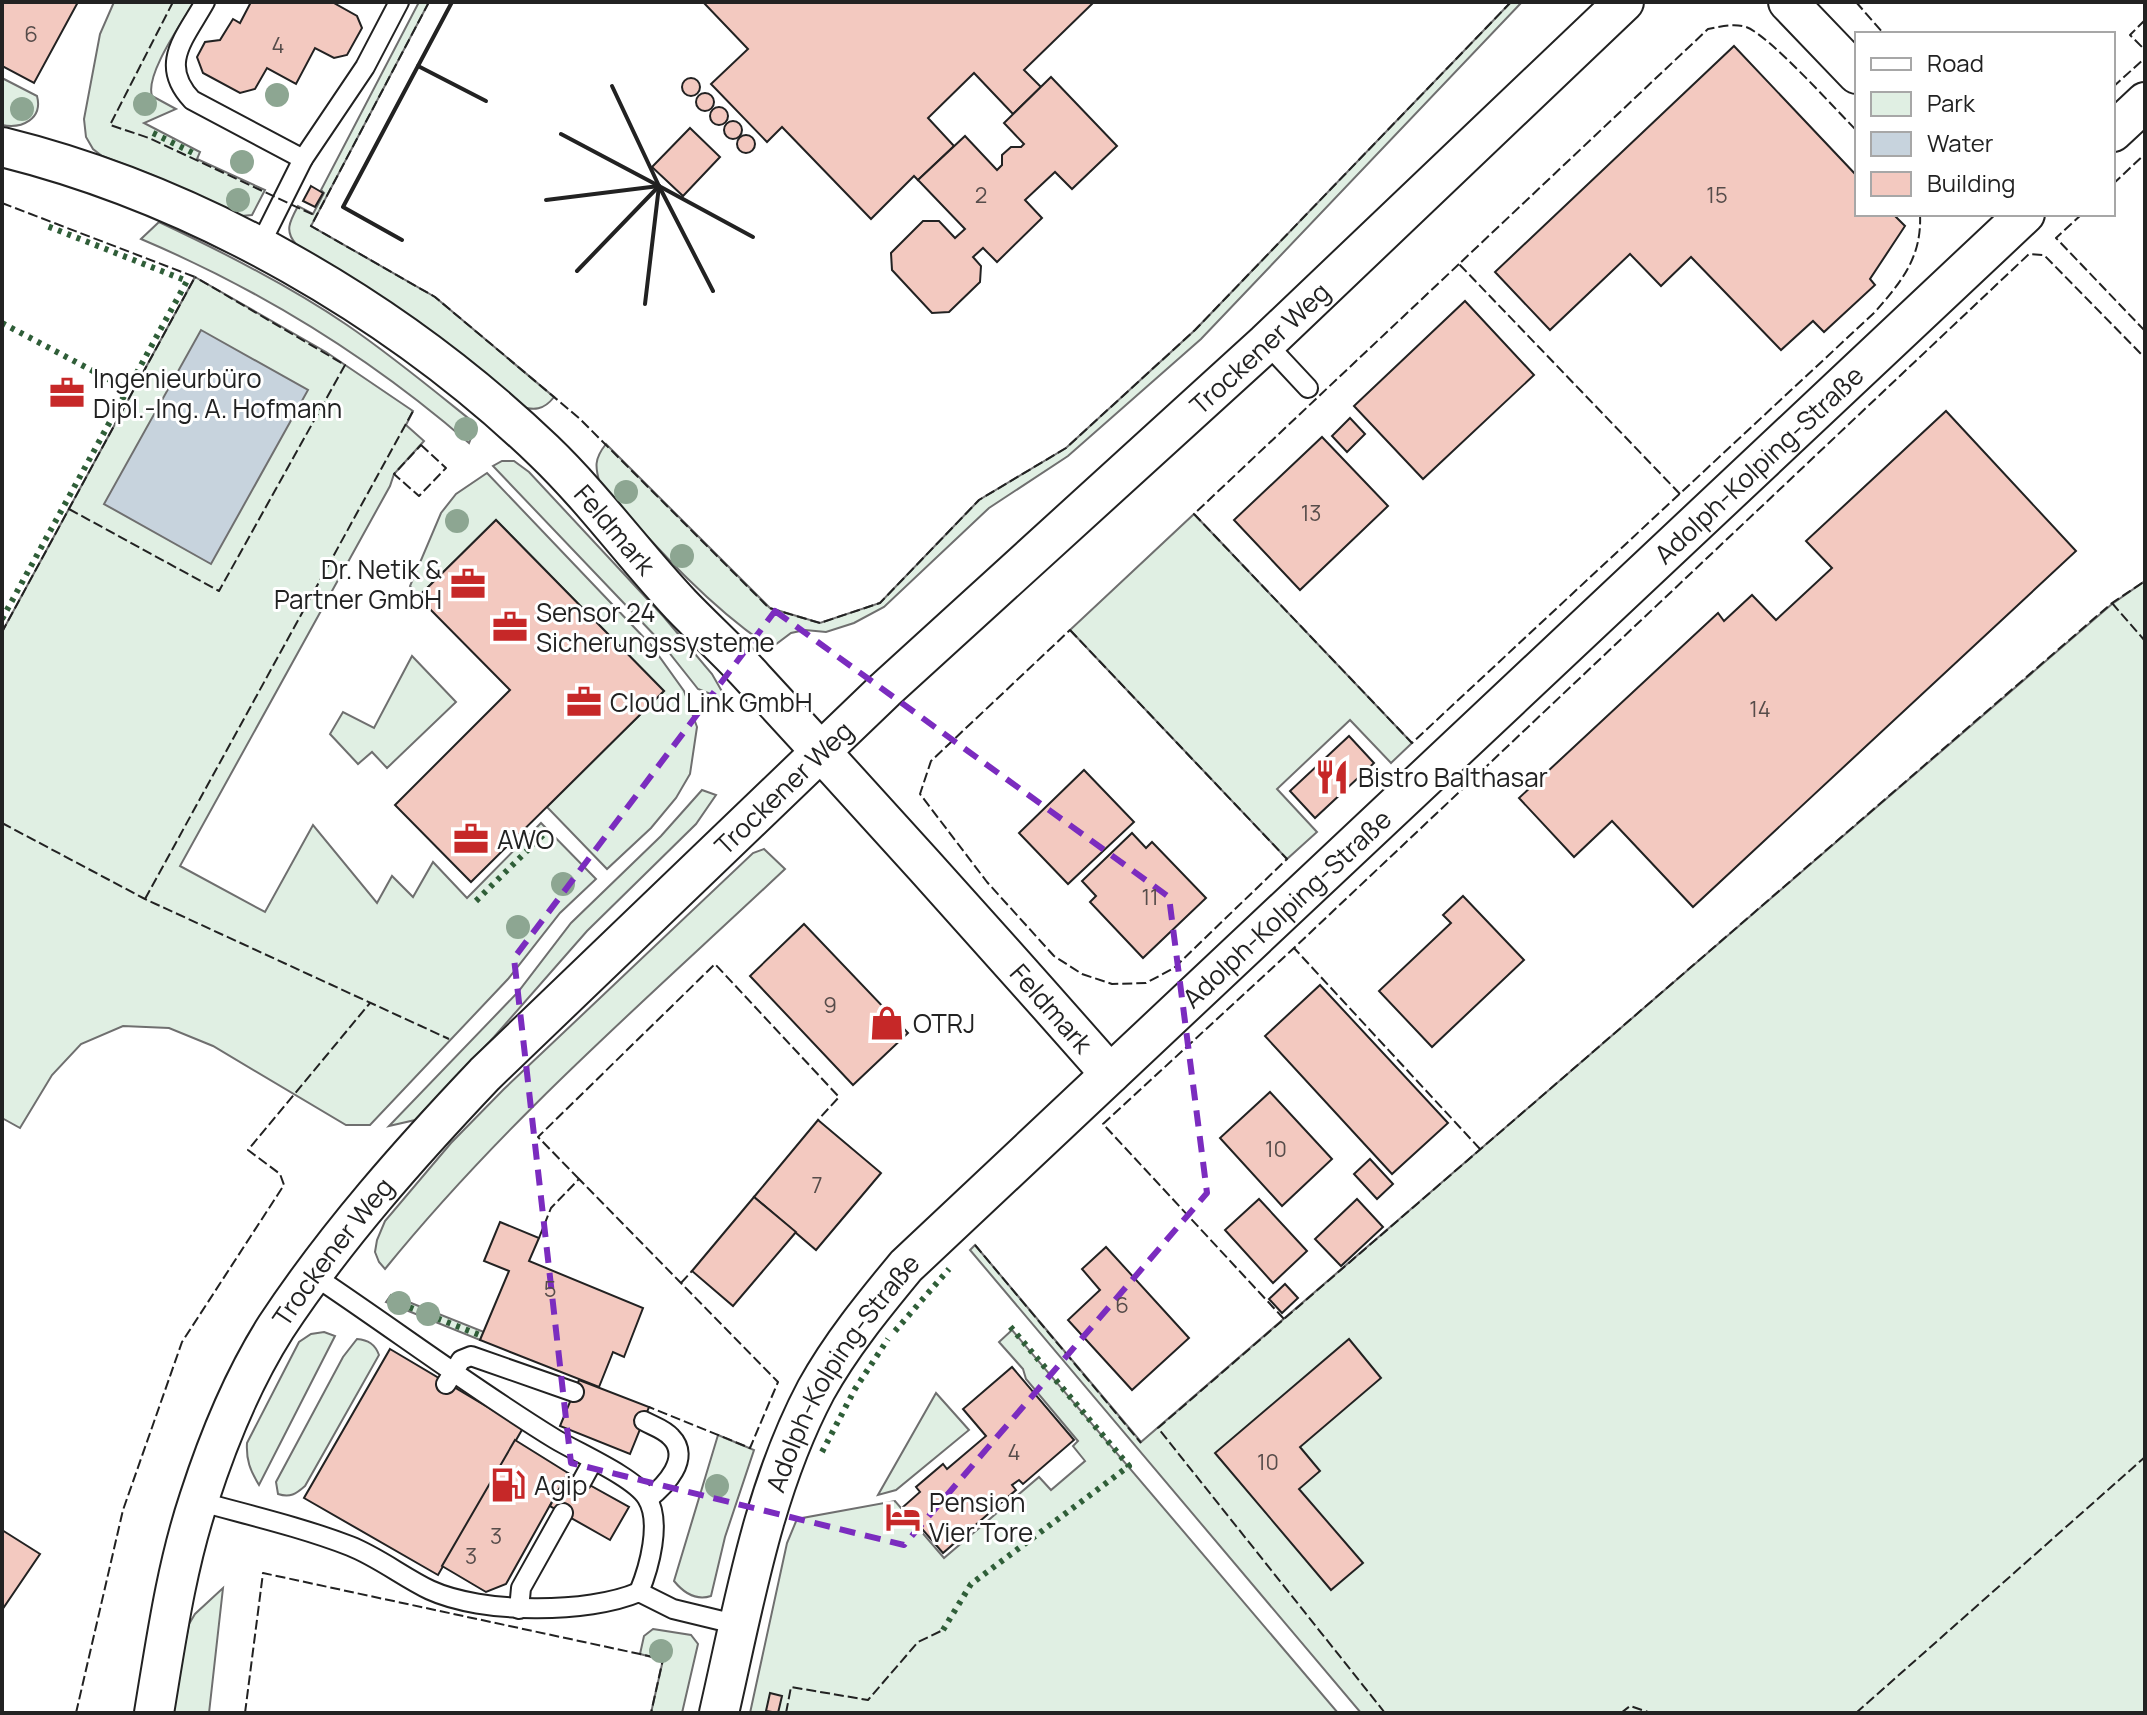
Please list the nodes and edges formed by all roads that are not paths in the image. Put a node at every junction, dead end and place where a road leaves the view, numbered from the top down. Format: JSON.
{"nodes":[{"id":1,"x":205,"y":2,"type":"edge"},
{"id":2,"x":399,"y":2,"type":"edge"},
{"id":3,"x":1624,"y":2,"type":"edge"},
{"id":4,"x":1788,"y":2,"type":"edge"},
{"id":5,"x":1855,"y":72,"type":"edge"},
{"id":6,"x":2145,"y":102,"type":"edge"},
{"id":7,"x":2115,"y":130,"type":"edge"},
{"id":8,"x":2,"y":147,"type":"edge"},
{"id":9,"x":303,"y":159,"type":"junction"},
{"id":10,"x":2014,"y":217,"type":"edge"},
{"id":11,"x":259,"y":247,"type":"junction"},
{"id":12,"x":1266,"y":343,"type":"junction"},
{"id":13,"x":1308,"y":388,"type":"dead end"},
{"id":14,"x":821,"y":751,"type":"junction"},
{"id":15,"x":1110,"y":1074,"type":"junction"},
{"id":16,"x":313,"y":1275,"type":"junction"},
{"id":17,"x":450,"y":1377,"type":"junction"},
{"id":18,"x":574,"y":1392,"type":"dead end"},
{"id":19,"x":644,"y":1421,"type":"dead end"},
{"id":20,"x":593,"y":1461,"type":"junction"},
{"id":21,"x":582,"y":1481,"type":"dead end"},
{"id":22,"x":648,"y":1499,"type":"junction"},
{"id":23,"x":198,"y":1501,"type":"junction"},
{"id":24,"x":563,"y":1513,"type":"dead end"},
{"id":25,"x":361,"y":1530,"type":"dead end"},
{"id":26,"x":352,"y":1547,"type":"junction"},
{"id":27,"x":639,"y":1592,"type":"junction"},
{"id":28,"x":519,"y":1609,"type":"junction"},
{"id":29,"x":739,"y":1625,"type":"junction"},
{"id":30,"x":154,"y":1713,"type":"edge"},
{"id":31,"x":719,"y":1713,"type":"edge"}],
"edges":[{"from":1,"to":9,"type":"lane"},
{"from":2,"to":9,"type":"lane"},
{"from":3,"to":12,"type":"street","name":"Trockener Weg"},
{"from":4,"to":5,"type":"street"},
{"from":6,"to":7,"type":"street"},
{"from":8,"to":11,"type":"street","name":"Feldmark"},
{"from":9,"to":11,"type":"lane"},
{"from":10,"to":15,"type":"street","name":"Adolph-Kolping-Straße"},
{"from":11,"to":14,"type":"street","name":"Feldmark"},
{"from":12,"to":13,"type":"lane"},
{"from":12,"to":14,"type":"street","name":"Trockener Weg"},
{"from":14,"to":15,"type":"street","name":"Feldmark"},
{"from":14,"to":16,"type":"street","name":"Trockener Weg"},
{"from":15,"to":29,"type":"street","name":"Adolph-Kolping-Straße"},
{"from":16,"to":17,"type":"lane"},
{"from":16,"to":23,"type":"street","name":"Trockener Weg"},
{"from":17,"to":18,"type":"lane"},
{"from":17,"to":20,"type":"lane"},
{"from":19,"to":22,"type":"lane"},
{"from":20,"to":21,"type":"lane"},
{"from":20,"to":22,"type":"lane"},
{"from":22,"to":27,"type":"lane"},
{"from":23,"to":26,"type":"lane"},
{"from":23,"to":30,"type":"street","name":"Trockener Weg"},
{"from":24,"to":28,"type":"lane"},
{"from":25,"to":26,"type":"lane"},
{"from":26,"to":28,"type":"lane"},
{"from":27,"to":28,"type":"lane"},
{"from":27,"to":29,"type":"lane"},
{"from":29,"to":31,"type":"street","name":"Adolph-Kolping-Straße"}]}
